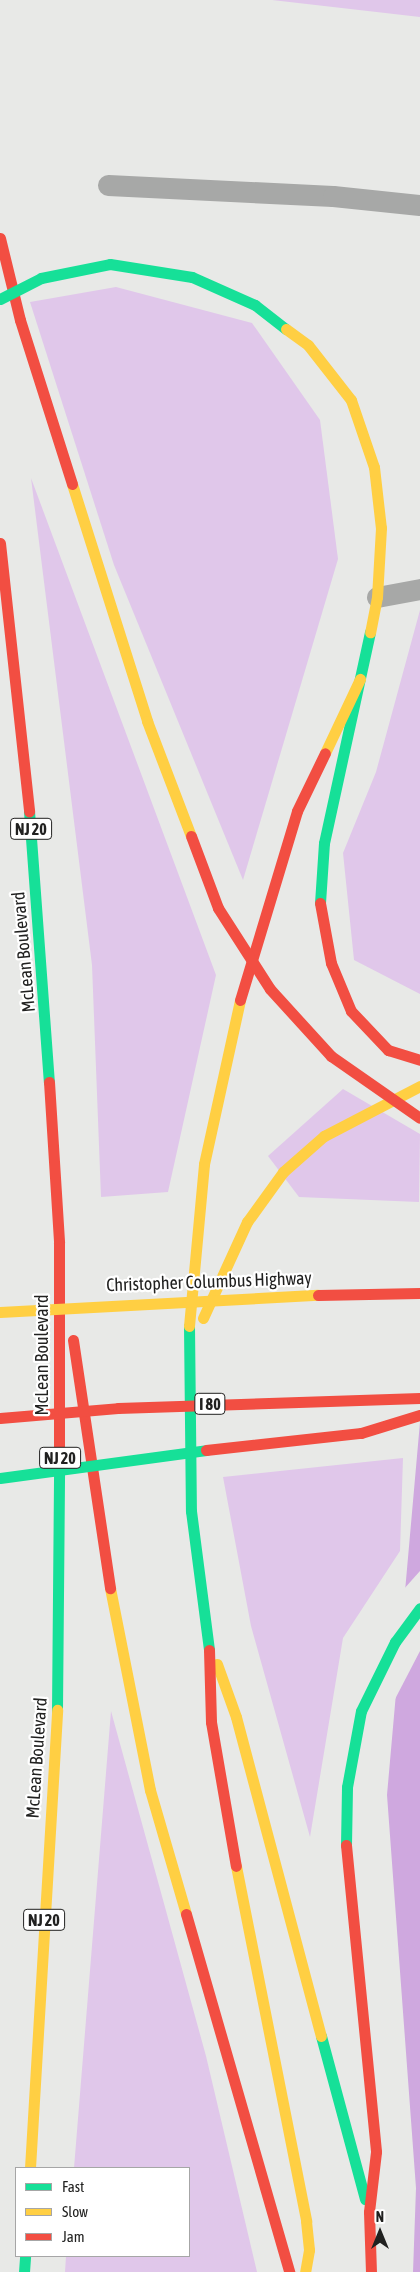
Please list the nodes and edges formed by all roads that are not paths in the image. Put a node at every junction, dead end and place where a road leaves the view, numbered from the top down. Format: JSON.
{"nodes":[{"id":1,"x":108,"y":184,"type":"dead end"},
{"id":2,"x":420,"y":205,"type":"edge"},
{"id":3,"x":0,"y":238,"type":"edge"},
{"id":4,"x":0,"y":300,"type":"edge"},
{"id":5,"x":0,"y":543,"type":"edge"},
{"id":6,"x":420,"y":589,"type":"edge"},
{"id":7,"x":377,"y":596,"type":"junction"},
{"id":8,"x":360,"y":679,"type":"junction"},
{"id":9,"x":420,"y":1060,"type":"edge"},
{"id":10,"x":420,"y":1086,"type":"edge"},
{"id":11,"x":420,"y":1118,"type":"edge"},
{"id":12,"x":59,"y":1243,"type":"junction"},
{"id":13,"x":420,"y":1293,"type":"edge"},
{"id":14,"x":0,"y":1312,"type":"edge"},
{"id":15,"x":186,"y":1359,"type":"junction"},
{"id":16,"x":420,"y":1398,"type":"edge"},
{"id":17,"x":420,"y":1415,"type":"edge"},
{"id":18,"x":0,"y":1418,"type":"edge"},
{"id":19,"x":0,"y":1478,"type":"edge"},
{"id":20,"x":420,"y":1608,"type":"edge"},
{"id":21,"x":209,"y":1643,"type":"junction"},
{"id":22,"x":30,"y":2167,"type":"edge"},
{"id":23,"x":368,"y":2212,"type":"junction"},
{"id":24,"x":25,"y":2257,"type":"edge"},
{"id":25,"x":24,"y":2272,"type":"edge"},
{"id":26,"x":289,"y":2272,"type":"edge"},
{"id":27,"x":305,"y":2272,"type":"edge"},
{"id":28,"x":371,"y":2272,"type":"edge"}],
"edges":[{"from":1,"to":2,"type":"lane"},
{"from":3,"to":11,"type":"main road","bridge":true},
{"from":4,"to":7,"type":"main road","bridge":true},
{"from":5,"to":12,"type":"main road","name":"McLean Boulevard","number":"NJ 20"},
{"from":6,"to":7,"type":"lane"},
{"from":7,"to":8,"type":"main road"},
{"from":8,"to":9,"type":"main road"},
{"from":8,"to":15,"type":"main road"},
{"from":10,"to":15,"type":"main road"},
{"from":12,"to":22,"type":"main road","name":"McLean Boulevard","number":"NJ 20"},
{"from":12,"to":26,"type":"main road"},
{"from":13,"to":14,"type":"main road","name":"Christopher Columbus Highway","bridge":true},
{"from":15,"to":21,"type":"main road"},
{"from":16,"to":18,"type":"main road","number":"I 80","bridge":true},
{"from":17,"to":19,"type":"main road","bridge":true},
{"from":20,"to":23,"type":"main road"},
{"from":21,"to":23,"type":"main road"},
{"from":21,"to":27,"type":"main road"},
{"from":23,"to":28,"type":"main road"},
{"from":24,"to":25,"type":"main road"}]}
